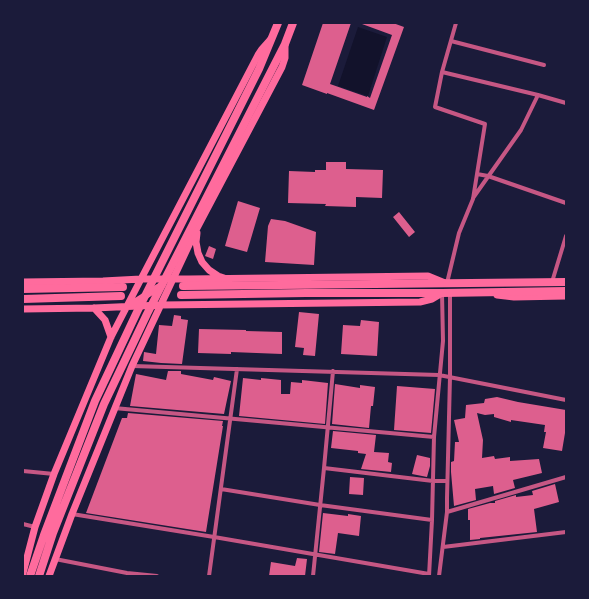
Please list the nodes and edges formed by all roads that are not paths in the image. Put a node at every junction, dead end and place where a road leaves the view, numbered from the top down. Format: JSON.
{"nodes":[{"id":1,"x":278,"y":23,"type":"edge"},
{"id":2,"x":293,"y":23,"type":"edge"},
{"id":3,"x":456,"y":23,"type":"edge"},
{"id":4,"x":272,"y":38,"type":"junction"},
{"id":5,"x":451,"y":41,"type":"junction"},
{"id":6,"x":285,"y":44,"type":"junction"},
{"id":7,"x":544,"y":65,"type":"dead end"},
{"id":8,"x":442,"y":72,"type":"junction"},
{"id":9,"x":538,"y":95,"type":"junction"},
{"id":10,"x":566,"y":103,"type":"edge"},
{"id":11,"x":477,"y":174,"type":"junction"},
{"id":12,"x":488,"y":176,"type":"junction"},
{"id":13,"x":473,"y":199,"type":"junction"},
{"id":14,"x":566,"y":203,"type":"edge"},
{"id":15,"x":197,"y":228,"type":"junction"},
{"id":16,"x":566,"y":236,"type":"edge"},
{"id":17,"x":141,"y":279,"type":"junction"},
{"id":18,"x":173,"y":279,"type":"junction"},
{"id":19,"x":228,"y":279,"type":"junction"},
{"id":20,"x":23,"y":282,"type":"edge"},
{"id":21,"x":552,"y":282,"type":"junction"},
{"id":22,"x":566,"y":282,"type":"edge"},
{"id":23,"x":447,"y":283,"type":"junction"},
{"id":24,"x":183,"y":286,"type":"dead end"},
{"id":25,"x":123,"y":287,"type":"dead end"},
{"id":26,"x":23,"y":289,"type":"edge"},
{"id":27,"x":566,"y":290,"type":"edge"},
{"id":28,"x":151,"y":292,"type":"junction"},
{"id":29,"x":484,"y":292,"type":"junction"},
{"id":30,"x":446,"y":293,"type":"junction"},
{"id":31,"x":181,"y":295,"type":"dead end"},
{"id":32,"x":121,"y":296,"type":"dead end"},
{"id":33,"x":566,"y":296,"type":"edge"},
{"id":34,"x":23,"y":299,"type":"edge"},
{"id":35,"x":160,"y":305,"type":"junction"},
{"id":36,"x":127,"y":307,"type":"junction"},
{"id":37,"x":94,"y":308,"type":"junction"},
{"id":38,"x":23,"y":309,"type":"edge"},
{"id":39,"x":111,"y":337,"type":"junction"},
{"id":40,"x":132,"y":366,"type":"junction"},
{"id":41,"x":237,"y":369,"type":"junction"},
{"id":42,"x":333,"y":371,"type":"junction"},
{"id":43,"x":439,"y":375,"type":"junction"},
{"id":44,"x":450,"y":376,"type":"junction"},
{"id":45,"x":566,"y":400,"type":"edge"},
{"id":46,"x":114,"y":408,"type":"junction"},
{"id":47,"x":230,"y":419,"type":"junction"},
{"id":48,"x":327,"y":427,"type":"junction"},
{"id":49,"x":434,"y":437,"type":"junction"},
{"id":50,"x":324,"y":468,"type":"junction"},
{"id":51,"x":23,"y":471,"type":"edge"},
{"id":52,"x":54,"y":474,"type":"junction"},
{"id":53,"x":566,"y":477,"type":"edge"},
{"id":54,"x":448,"y":480,"type":"junction"},
{"id":55,"x":434,"y":481,"type":"junction"},
{"id":56,"x":221,"y":489,"type":"junction"},
{"id":57,"x":320,"y":505,"type":"junction"},
{"id":58,"x":447,"y":512,"type":"junction"},
{"id":59,"x":72,"y":514,"type":"junction"},
{"id":60,"x":432,"y":520,"type":"junction"},
{"id":61,"x":23,"y":524,"type":"edge"},
{"id":62,"x":35,"y":526,"type":"junction"},
{"id":63,"x":566,"y":532,"type":"edge"},
{"id":64,"x":214,"y":537,"type":"junction"},
{"id":65,"x":442,"y":547,"type":"junction"},
{"id":66,"x":316,"y":555,"type":"junction"},
{"id":67,"x":55,"y":559,"type":"junction"},
{"id":68,"x":23,"y":573,"type":"edge"},
{"id":69,"x":126,"y":574,"type":"edge"},
{"id":70,"x":40,"y":575,"type":"edge"},
{"id":71,"x":429,"y":575,"type":"edge"},
{"id":72,"x":30,"y":576,"type":"edge"},
{"id":73,"x":49,"y":576,"type":"edge"},
{"id":74,"x":157,"y":576,"type":"edge"},
{"id":75,"x":209,"y":576,"type":"edge"},
{"id":76,"x":313,"y":576,"type":"edge"},
{"id":77,"x":439,"y":576,"type":"edge"}],
"edges":[{"from":1,"to":4,"type":"main road"},
{"from":2,"to":6,"type":"main road"},
{"from":3,"to":5,"type":"street"},
{"from":4,"to":17,"type":"main road"},
{"from":4,"to":72,"type":"main road"},
{"from":5,"to":7,"type":"street"},
{"from":5,"to":8,"type":"street"},
{"from":6,"to":15,"type":"main road"},
{"from":6,"to":70,"type":"main road"},
{"from":8,"to":9,"type":"street"},
{"from":8,"to":11,"type":"street"},
{"from":9,"to":10,"type":"street"},
{"from":9,"to":12,"type":"street"},
{"from":11,"to":12,"type":"street"},
{"from":11,"to":13,"type":"street"},
{"from":12,"to":13,"type":"street"},
{"from":12,"to":14,"type":"street"},
{"from":13,"to":23,"type":"street"},
{"from":15,"to":18,"type":"main road"},
{"from":15,"to":19,"type":"main road"},
{"from":16,"to":21,"type":"street"},
{"from":17,"to":18,"type":"main road"},
{"from":17,"to":20,"type":"main road"},
{"from":17,"to":28,"type":"main road"},
{"from":17,"to":36,"type":"main road"},
{"from":18,"to":19,"type":"main road"},
{"from":18,"to":28,"type":"main road"},
{"from":18,"to":35,"type":"main road"},
{"from":19,"to":23,"type":"main road"},
{"from":21,"to":22,"type":"main road"},
{"from":21,"to":23,"type":"main road"},
{"from":23,"to":24,"type":"main road"},
{"from":25,"to":26,"type":"main road"},
{"from":27,"to":29,"type":"main road"},
{"from":28,"to":35,"type":"main road"},
{"from":28,"to":36,"type":"main road"},
{"from":29,"to":30,"type":"main road"},
{"from":29,"to":33,"type":"main road"},
{"from":30,"to":31,"type":"main road"},
{"from":30,"to":35,"type":"main road"},
{"from":30,"to":43,"type":"street"},
{"from":30,"to":44,"type":"street"},
{"from":32,"to":34,"type":"main road"},
{"from":35,"to":36,"type":"main road"},
{"from":35,"to":40,"type":"main road"},
{"from":36,"to":37,"type":"main road"},
{"from":36,"to":39,"type":"main road"},
{"from":37,"to":38,"type":"main road"},
{"from":37,"to":39,"type":"main road"},
{"from":39,"to":52,"type":"main road"},
{"from":40,"to":41,"type":"street"},
{"from":40,"to":46,"type":"main road"},
{"from":41,"to":42,"type":"street"},
{"from":41,"to":47,"type":"street"},
{"from":42,"to":43,"type":"street"},
{"from":42,"to":48,"type":"street"},
{"from":43,"to":44,"type":"street"},
{"from":43,"to":49,"type":"street"},
{"from":44,"to":45,"type":"street"},
{"from":44,"to":54,"type":"street"},
{"from":46,"to":47,"type":"street"},
{"from":46,"to":59,"type":"main road"},
{"from":47,"to":48,"type":"street"},
{"from":47,"to":56,"type":"street"},
{"from":48,"to":49,"type":"street"},
{"from":48,"to":50,"type":"street"},
{"from":49,"to":55,"type":"street"},
{"from":50,"to":55,"type":"street"},
{"from":50,"to":57,"type":"street"},
{"from":51,"to":52,"type":"street"},
{"from":52,"to":62,"type":"main road"},
{"from":53,"to":58,"type":"street"},
{"from":54,"to":55,"type":"street"},
{"from":54,"to":58,"type":"street"},
{"from":55,"to":60,"type":"street"},
{"from":56,"to":57,"type":"street"},
{"from":56,"to":64,"type":"street"},
{"from":57,"to":60,"type":"street"},
{"from":57,"to":66,"type":"street"},
{"from":58,"to":65,"type":"street"},
{"from":59,"to":64,"type":"street"},
{"from":59,"to":67,"type":"main road"},
{"from":60,"to":71,"type":"street"},
{"from":61,"to":62,"type":"street"},
{"from":62,"to":68,"type":"main road"},
{"from":63,"to":65,"type":"street"},
{"from":64,"to":66,"type":"street"},
{"from":64,"to":75,"type":"street"},
{"from":65,"to":77,"type":"street"},
{"from":66,"to":71,"type":"street"},
{"from":66,"to":76,"type":"street"},
{"from":67,"to":69,"type":"street"},
{"from":67,"to":73,"type":"main road"},
{"from":69,"to":74,"type":"street"}]}
